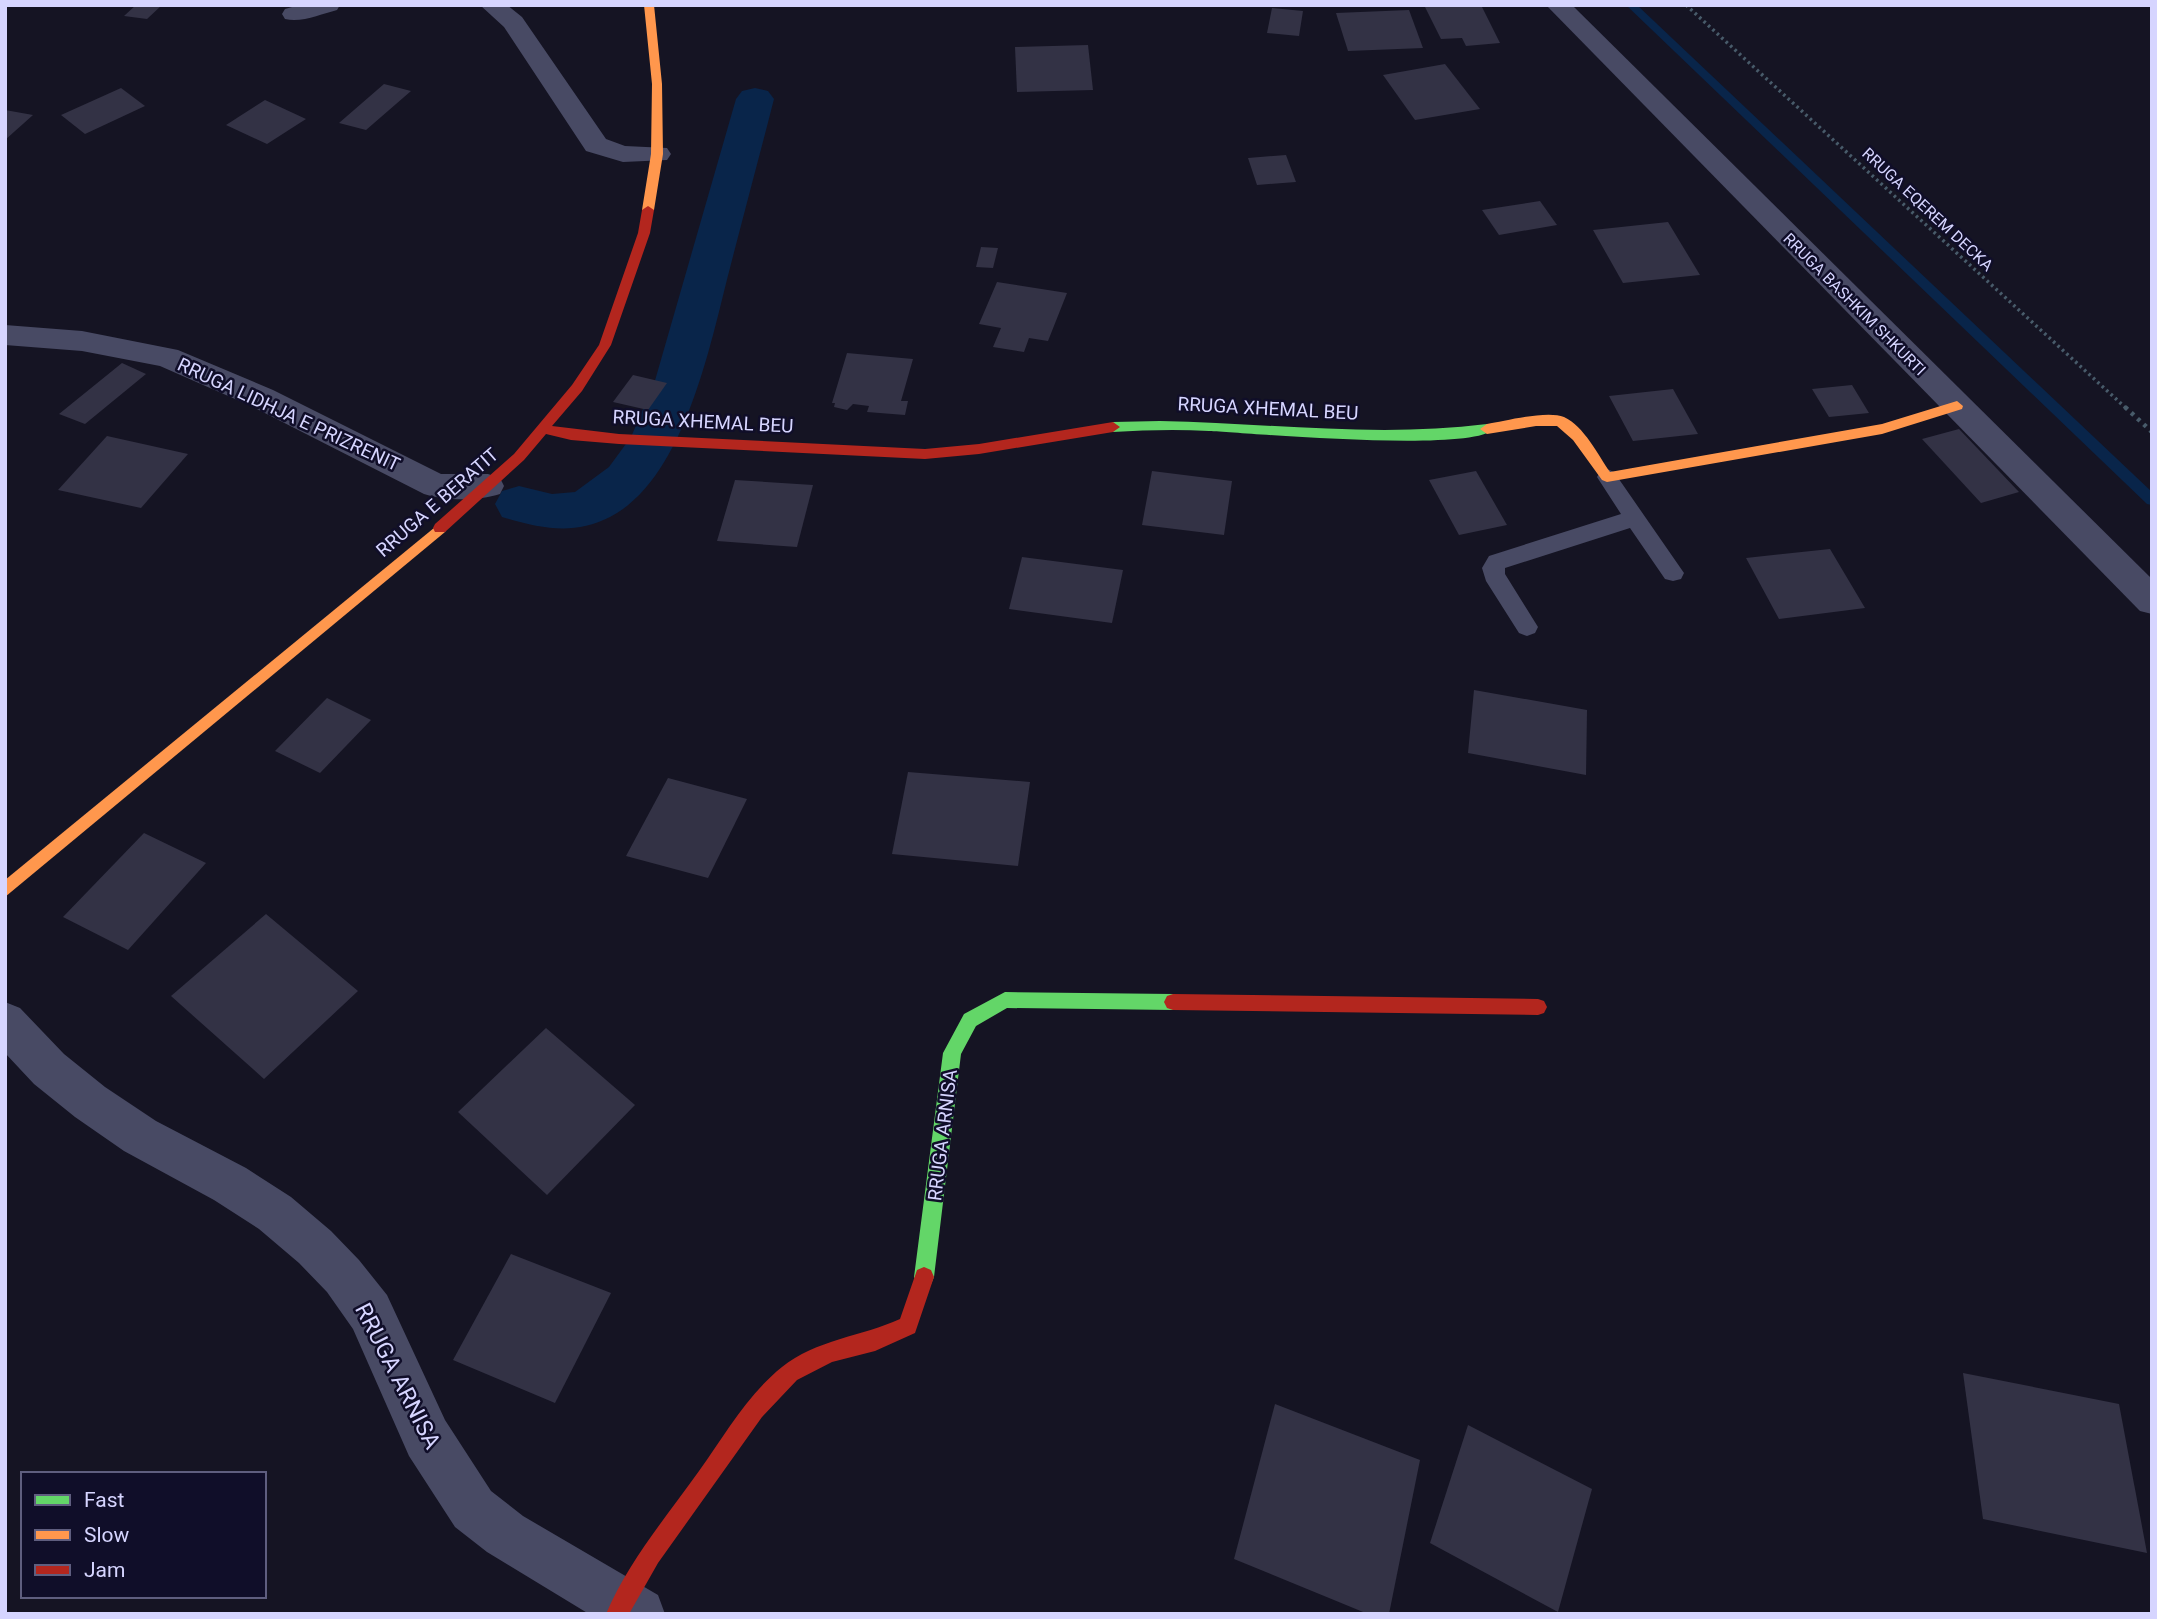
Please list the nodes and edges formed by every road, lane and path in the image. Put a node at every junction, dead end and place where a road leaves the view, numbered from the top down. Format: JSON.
{"nodes":[{"id":1,"x":328,"y":5,"type":"edge"},
{"id":2,"x":492,"y":5,"type":"edge"},
{"id":3,"x":649,"y":5,"type":"edge"},
{"id":4,"x":1558,"y":5,"type":"edge"},
{"id":5,"x":1686,"y":5,"type":"edge"},
{"id":6,"x":294,"y":14,"type":"dead end"},
{"id":7,"x":657,"y":154,"type":"junction"},
{"id":8,"x":5,"y":335,"type":"edge"},
{"id":9,"x":1957,"y":407,"type":"junction"},
{"id":10,"x":544,"y":429,"type":"junction"},
{"id":11,"x":2152,"y":432,"type":"edge"},
{"id":12,"x":1607,"y":477,"type":"junction"},
{"id":13,"x":488,"y":486,"type":"junction"},
{"id":14,"x":1635,"y":518,"type":"junction"},
{"id":15,"x":1673,"y":573,"type":"dead end"},
{"id":16,"x":2152,"y":601,"type":"edge"},
{"id":17,"x":1527,"y":626,"type":"dead end"},
{"id":18,"x":5,"y":890,"type":"edge"},
{"id":19,"x":1538,"y":1007,"type":"dead end"},
{"id":20,"x":5,"y":1022,"type":"edge"},
{"id":21,"x":626,"y":1610,"type":"edge"}],
"edges":[{"from":1,"to":6,"type":"street"},
{"from":2,"to":7,"type":"street"},
{"from":3,"to":7,"type":"street","name":"RRUGA E BERATIT"},
{"from":4,"to":9,"type":"street","name":"RRUGA BASHKIM SHKURTI"},
{"from":5,"to":11,"type":"path","name":"RRUGA EQEREM DECKA"},
{"from":7,"to":10,"type":"street","name":"RRUGA E BERATIT"},
{"from":8,"to":13,"type":"street","name":"RRUGA LIDHJA E PRIZRENIT"},
{"from":9,"to":12,"type":"street"},
{"from":9,"to":16,"type":"street","name":"RRUGA BASHKIM SHKURTI"},
{"from":10,"to":12,"type":"street","name":"RRUGA XHEMAL BEU"},
{"from":10,"to":13,"type":"street","name":"RRUGA E BERATIT"},
{"from":12,"to":14,"type":"lane"},
{"from":13,"to":18,"type":"street","name":"RRUGA E BERATIT"},
{"from":14,"to":15,"type":"lane"},
{"from":14,"to":17,"type":"lane"},
{"from":19,"to":21,"type":"street","name":"RRUGA ARNISA"},
{"from":20,"to":21,"type":"street","name":"RRUGA ARNISA"}]}
